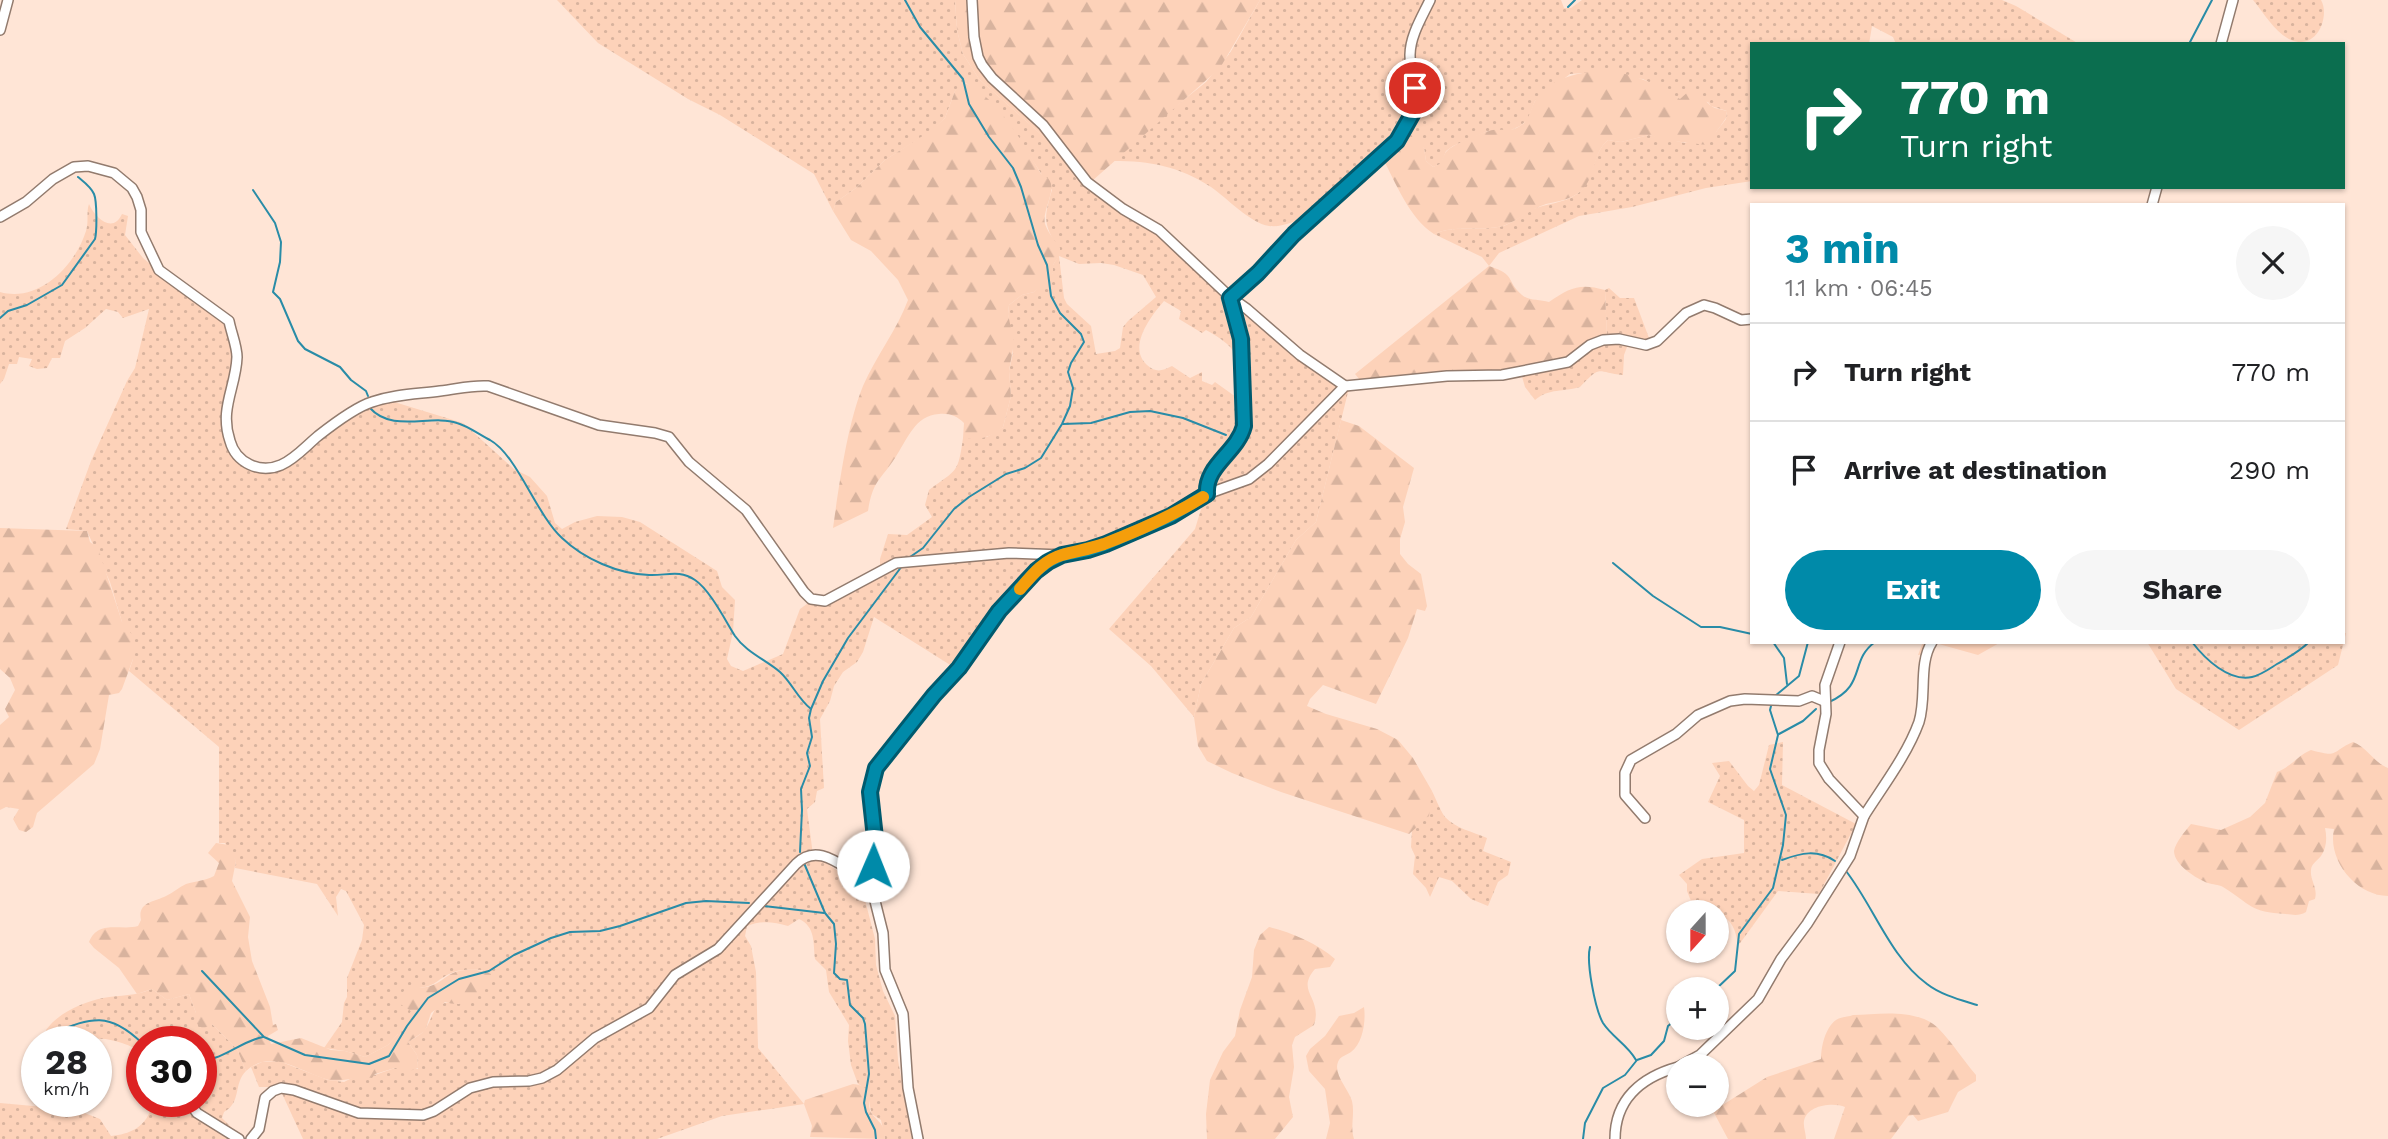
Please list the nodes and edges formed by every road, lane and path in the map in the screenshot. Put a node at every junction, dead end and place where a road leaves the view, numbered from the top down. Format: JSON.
{"nodes":[{"id":1,"x":8,"y":0,"type":"edge"},
{"id":2,"x":972,"y":0,"type":"edge"},
{"id":3,"x":1430,"y":0,"type":"edge"},
{"id":4,"x":2233,"y":0,"type":"edge"},
{"id":5,"x":0,"y":30,"type":"edge"},
{"id":6,"x":2222,"y":42,"type":"edge"},
{"id":7,"x":0,"y":217,"type":"edge"},
{"id":8,"x":1230,"y":298,"type":"junction"},
{"id":9,"x":1750,"y":319,"type":"edge"},
{"id":10,"x":1345,"y":386,"type":"junction"},
{"id":11,"x":1207,"y":494,"type":"junction"},
{"id":12,"x":1062,"y":555,"type":"junction"},
{"id":13,"x":1839,"y":644,"type":"edge"},
{"id":14,"x":1931,"y":644,"type":"edge"},
{"id":15,"x":1824,"y":702,"type":"junction"},
{"id":16,"x":1864,"y":816,"type":"junction"},
{"id":17,"x":1645,"y":818,"type":"dead end"},
{"id":18,"x":870,"y":881,"type":"junction"},
{"id":19,"x":1701,"y":1054,"type":"edge"},
{"id":20,"x":1666,"y":1071,"type":"edge"},
{"id":21,"x":204,"y":1117,"type":"edge"},
{"id":22,"x":239,"y":1139,"type":"edge"},
{"id":23,"x":251,"y":1139,"type":"edge"},
{"id":24,"x":918,"y":1139,"type":"edge"},
{"id":25,"x":1615,"y":1139,"type":"edge"}],
"edges":[{"from":1,"to":5,"type":"street"},
{"from":2,"to":8,"type":"street"},
{"from":3,"to":8,"type":"street"},
{"from":4,"to":6,"type":"street"},
{"from":7,"to":12,"type":"street"},
{"from":8,"to":10,"type":"street"},
{"from":8,"to":11,"type":"street"},
{"from":9,"to":10,"type":"street"},
{"from":10,"to":11,"type":"street"},
{"from":11,"to":12,"type":"street"},
{"from":12,"to":18,"type":"street"},
{"from":13,"to":15,"type":"street"},
{"from":14,"to":16,"type":"street"},
{"from":15,"to":16,"type":"street"},
{"from":15,"to":17,"type":"street"},
{"from":16,"to":19,"type":"street"},
{"from":18,"to":23,"type":"street"},
{"from":18,"to":24,"type":"street"},
{"from":20,"to":25,"type":"street"},
{"from":21,"to":22,"type":"street"}]}
